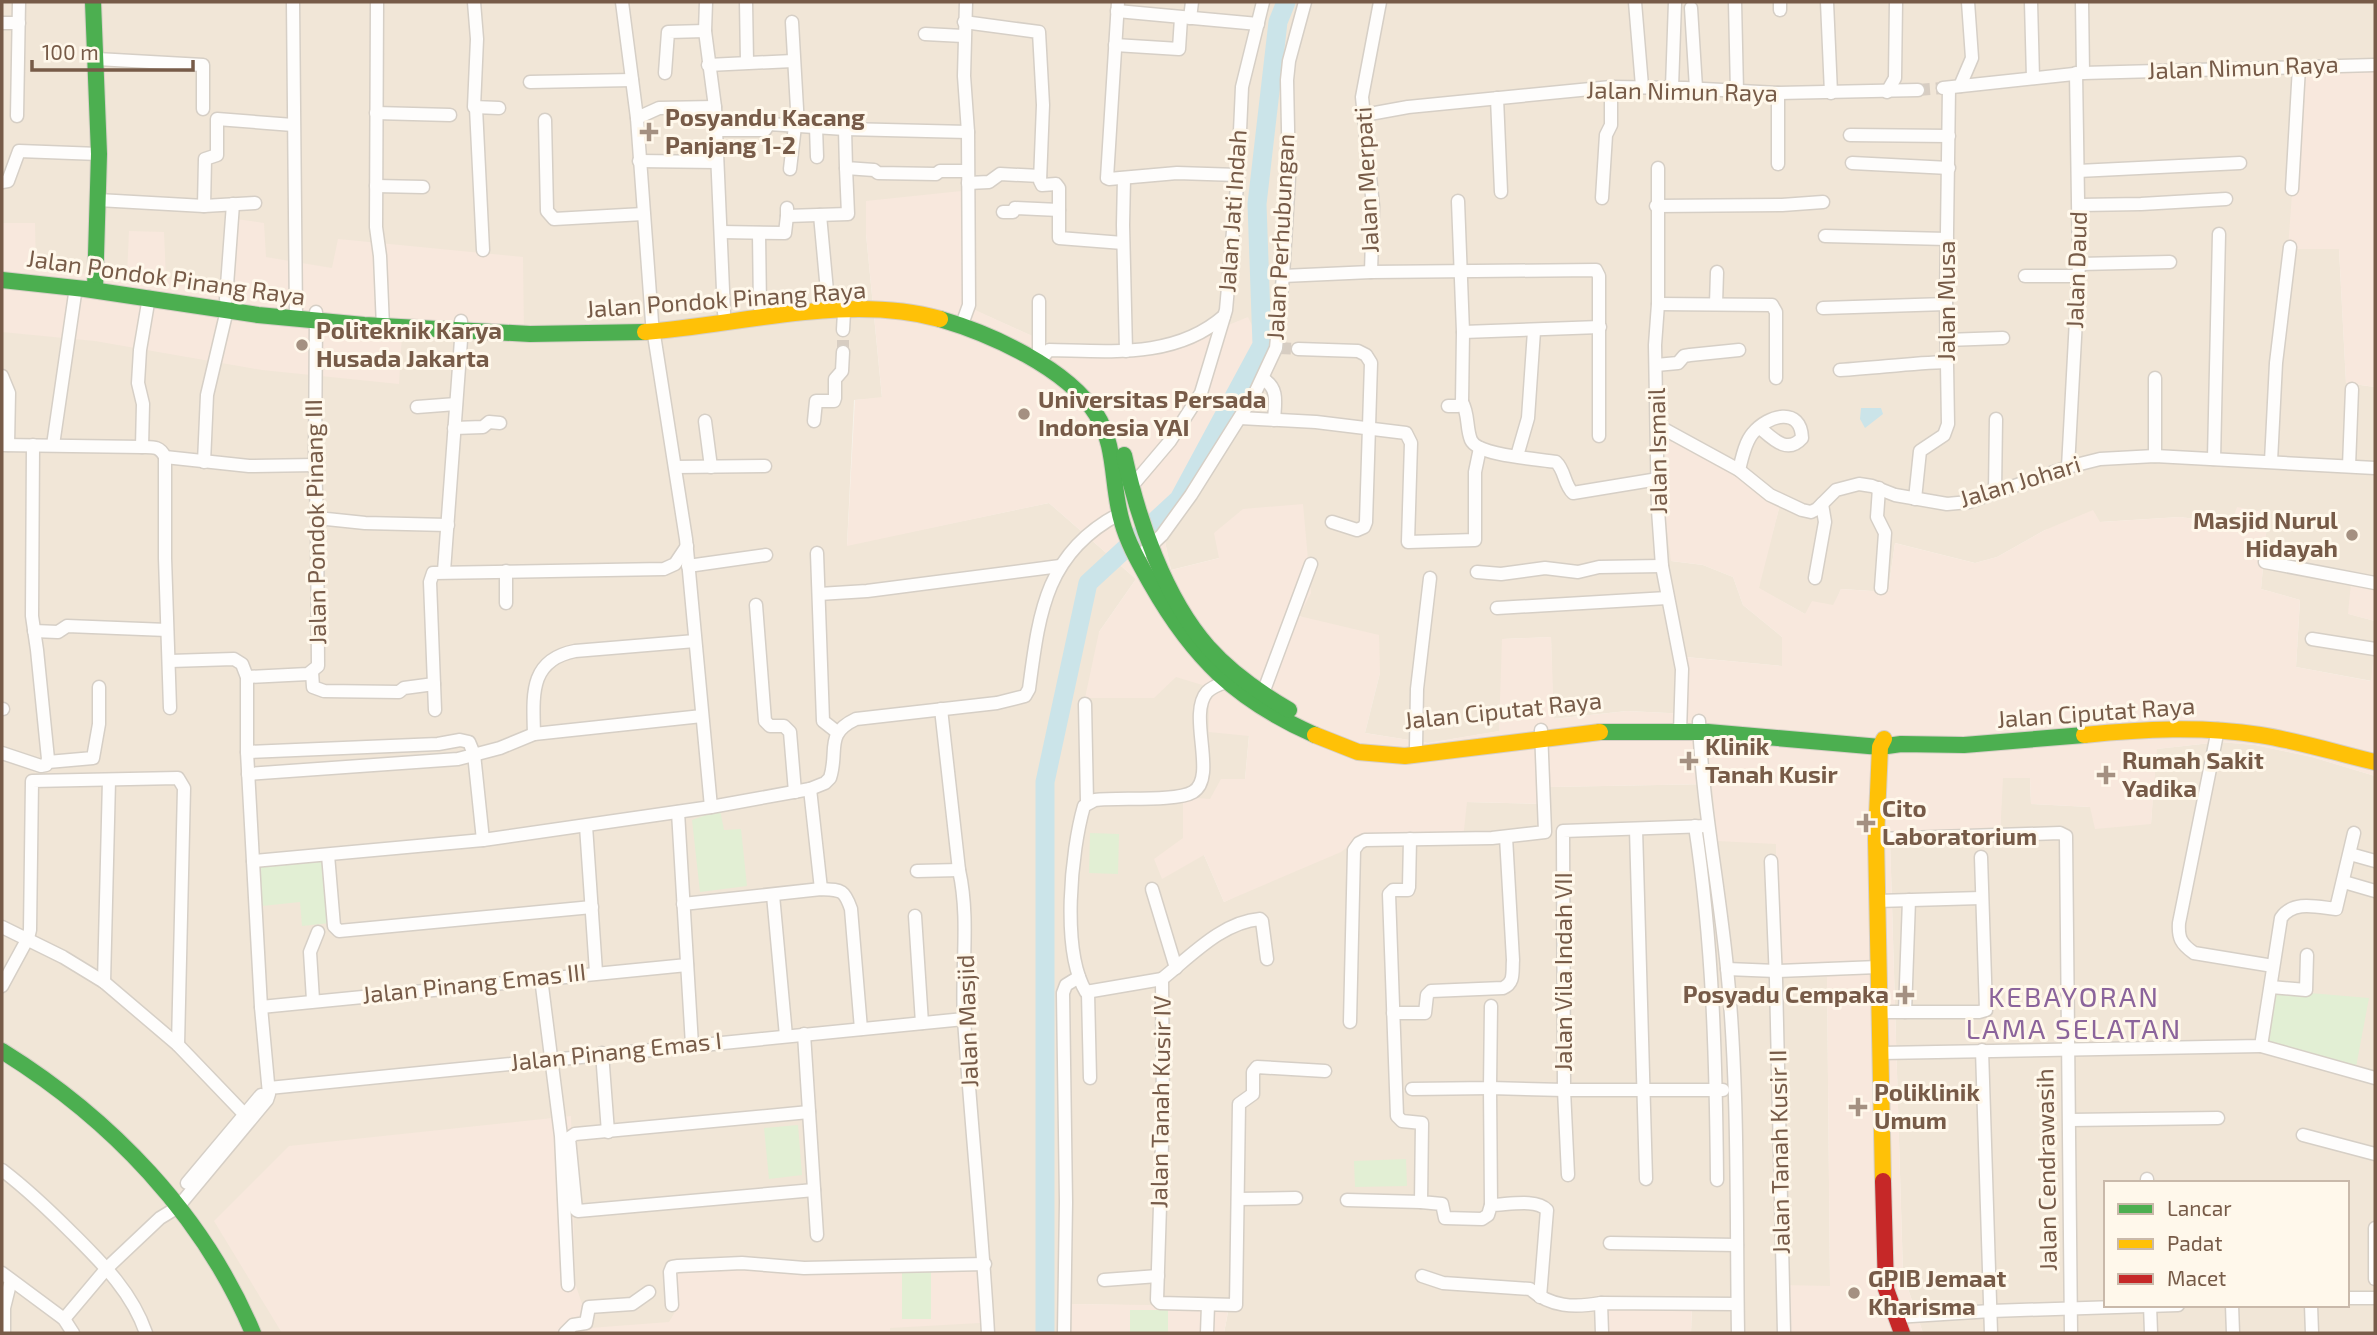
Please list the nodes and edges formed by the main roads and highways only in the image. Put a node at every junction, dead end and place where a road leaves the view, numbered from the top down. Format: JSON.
{"nodes":[{"id":1,"x":93,"y":2,"type":"edge"},
{"id":2,"x":2,"y":278,"type":"edge"},
{"id":3,"x":95,"y":286,"type":"junction"},
{"id":4,"x":187,"y":299,"type":"junction"},
{"id":5,"x":963,"y":323,"type":"junction"},
{"id":6,"x":652,"y":327,"type":"junction"},
{"id":7,"x":1126,"y":522,"type":"junction"},
{"id":8,"x":1142,"y":545,"type":"junction"},
{"id":9,"x":1541,"y":735,"type":"junction"},
{"id":10,"x":1889,"y":743,"type":"junction"},
{"id":11,"x":2375,"y":762,"type":"edge"},
{"id":12,"x":2,"y":1051,"type":"edge"},
{"id":13,"x":253,"y":1333,"type":"edge"},
{"id":14,"x":1902,"y":1333,"type":"edge"}],
"edges":[{"from":1,"to":3,"type":"main road"},
{"from":2,"to":3,"type":"main road","name":"Jalan Pondok Pinang Raya"},
{"from":2,"to":3,"type":"main road","name":"Jalan Pondok Pinang Raya"},
{"from":3,"to":4,"type":"main road","name":"Jalan Pondok Pinang Raya"},
{"from":3,"to":4,"type":"main road","name":"Jalan Pondok Pinang Raya"},
{"from":4,"to":6,"type":"main road","name":"Jalan Pondok Pinang Raya"},
{"from":5,"to":6,"type":"main road","name":"Jalan Pondok Pinang Raya"},
{"from":5,"to":6,"type":"main road","name":"Jalan Pondok Pinang Raya"},
{"from":5,"to":7,"type":"main road","name":"Jalan Pondok Pinang Raya"},
{"from":5,"to":7,"type":"main road","name":"Jalan Pondok Pinang Raya"},
{"from":7,"to":8,"type":"main road","name":"Jalan Ciputat Raya"},
{"from":7,"to":8,"type":"main road","name":"Jalan Ciputat Raya"},
{"from":8,"to":9,"type":"main road","name":"Jalan Ciputat Raya"},
{"from":8,"to":9,"type":"main road","name":"Jalan Ciputat Raya"},
{"from":9,"to":10,"type":"main road","name":"Jalan Ciputat Raya"},
{"from":10,"to":11,"type":"main road","name":"Jalan Ciputat Raya"},
{"from":10,"to":14,"type":"main road"},
{"from":12,"to":13,"type":"main road"}]}
